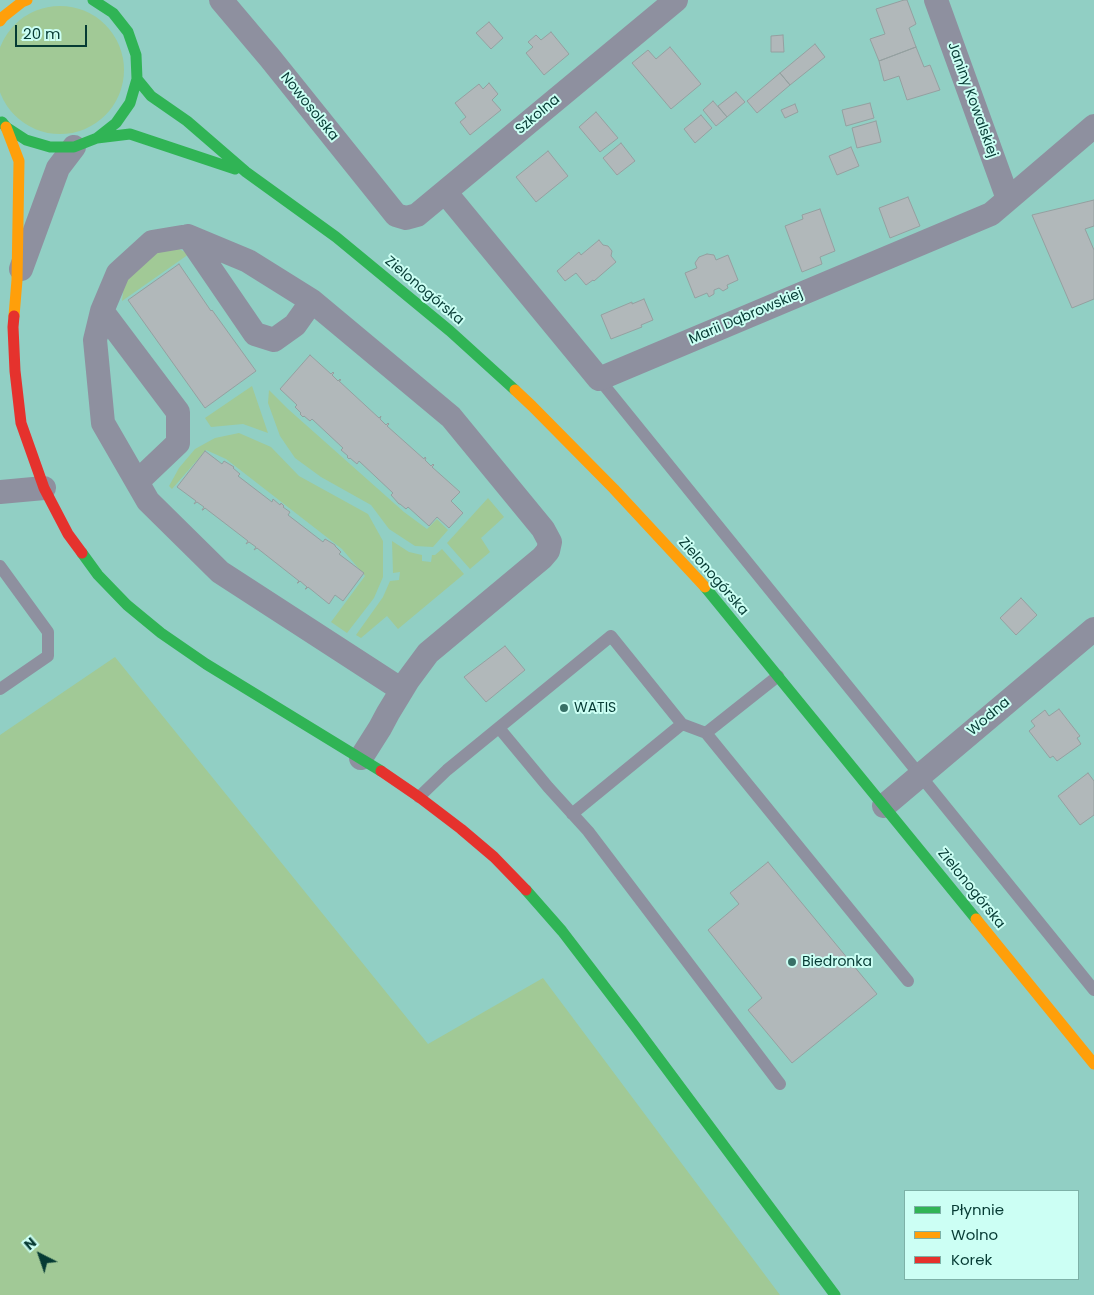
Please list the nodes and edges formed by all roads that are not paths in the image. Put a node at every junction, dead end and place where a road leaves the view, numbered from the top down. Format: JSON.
{"nodes":[{"id":1,"x":221,"y":0,"type":"edge"},
{"id":2,"x":676,"y":0,"type":"edge"},
{"id":3,"x":936,"y":0,"type":"edge"},
{"id":4,"x":24,"y":1,"type":"edge"},
{"id":5,"x":0,"y":4,"type":"edge"},
{"id":6,"x":104,"y":4,"type":"edge"},
{"id":7,"x":0,"y":21,"type":"edge"},
{"id":8,"x":137,"y":80,"type":"junction"},
{"id":9,"x":3,"y":123,"type":"edge"},
{"id":10,"x":1094,"y":126,"type":"edge"},
{"id":11,"x":97,"y":138,"type":"junction"},
{"id":12,"x":74,"y":146,"type":"junction"},
{"id":13,"x":246,"y":172,"type":"junction"},
{"id":14,"x":445,"y":192,"type":"junction"},
{"id":15,"x":1008,"y":199,"type":"junction"},
{"id":16,"x":396,"y":214,"type":"joint"},
{"id":17,"x":188,"y":236,"type":"junction"},
{"id":18,"x":17,"y":280,"type":"junction"},
{"id":19,"x":312,"y":301,"type":"junction"},
{"id":20,"x":102,"y":311,"type":"junction"},
{"id":21,"x":599,"y":379,"type":"junction"},
{"id":22,"x":137,"y":482,"type":"junction"},
{"id":23,"x":44,"y":488,"type":"junction"},
{"id":24,"x":0,"y":492,"type":"edge"},
{"id":25,"x":0,"y":566,"type":"edge"},
{"id":26,"x":1094,"y":628,"type":"edge"},
{"id":27,"x":778,"y":676,"type":"junction"},
{"id":28,"x":0,"y":689,"type":"edge"},
{"id":29,"x":402,"y":690,"type":"junction"},
{"id":30,"x":682,"y":724,"type":"junction"},
{"id":31,"x":499,"y":728,"type":"junction"},
{"id":32,"x":706,"y":733,"type":"junction"},
{"id":33,"x":361,"y":758,"type":"junction"},
{"id":34,"x":920,"y":776,"type":"junction"},
{"id":35,"x":419,"y":797,"type":"junction"},
{"id":36,"x":884,"y":806,"type":"junction"},
{"id":37,"x":572,"y":814,"type":"junction"},
{"id":38,"x":908,"y":981,"type":"dead end"},
{"id":39,"x":1094,"y":990,"type":"edge"},
{"id":40,"x":1094,"y":1064,"type":"edge"},
{"id":41,"x":780,"y":1084,"type":"dead end"},
{"id":42,"x":835,"y":1295,"type":"edge"}],
"edges":[{"from":1,"to":16,"type":"street","name":"Nowosolska"},
{"from":2,"to":14,"type":"street","name":"Szkolna"},
{"from":3,"to":15,"type":"street","name":"Janiny Kowalskiej"},
{"from":4,"to":5,"type":"street"},
{"from":4,"to":7,"type":"street"},
{"from":6,"to":8,"type":"street"},
{"from":8,"to":11,"type":"street"},
{"from":8,"to":13,"type":"street","name":"Zielonogórska"},
{"from":9,"to":12,"type":"street"},
{"from":9,"to":18,"type":"street"},
{"from":10,"to":15,"type":"street","name":"Marii Dąbrowskiej"},
{"from":11,"to":12,"type":"street"},
{"from":11,"to":13,"type":"street","name":"Zielonogórska"},
{"from":12,"to":18,"type":"street"},
{"from":13,"to":27,"type":"street","name":"Zielonogórska"},
{"from":14,"to":16,"type":"street","name":"Szkolna"},
{"from":14,"to":21,"type":"street"},
{"from":15,"to":21,"type":"street","name":"Marii Dąbrowskiej"},
{"from":17,"to":19,"type":"street"},
{"from":17,"to":19,"type":"street"},
{"from":17,"to":20,"type":"street"},
{"from":18,"to":23,"type":"street"},
{"from":19,"to":29,"type":"street"},
{"from":20,"to":22,"type":"street"},
{"from":20,"to":22,"type":"street"},
{"from":21,"to":34,"type":"lane"},
{"from":22,"to":29,"type":"street"},
{"from":23,"to":24,"type":"street"},
{"from":23,"to":33,"type":"street"},
{"from":25,"to":28,"type":"lane"},
{"from":26,"to":34,"type":"street","name":"Wodna"},
{"from":27,"to":32,"type":"lane"},
{"from":27,"to":36,"type":"street","name":"Zielonogórska"},
{"from":29,"to":33,"type":"street"},
{"from":30,"to":31,"type":"lane"},
{"from":30,"to":32,"type":"lane"},
{"from":30,"to":37,"type":"lane"},
{"from":31,"to":35,"type":"lane"},
{"from":31,"to":37,"type":"lane"},
{"from":32,"to":38,"type":"lane"},
{"from":33,"to":35,"type":"street"},
{"from":34,"to":36,"type":"street","name":"Wodna"},
{"from":34,"to":39,"type":"lane"},
{"from":35,"to":42,"type":"street"},
{"from":36,"to":40,"type":"street","name":"Zielonogórska"},
{"from":37,"to":41,"type":"lane"}]}
